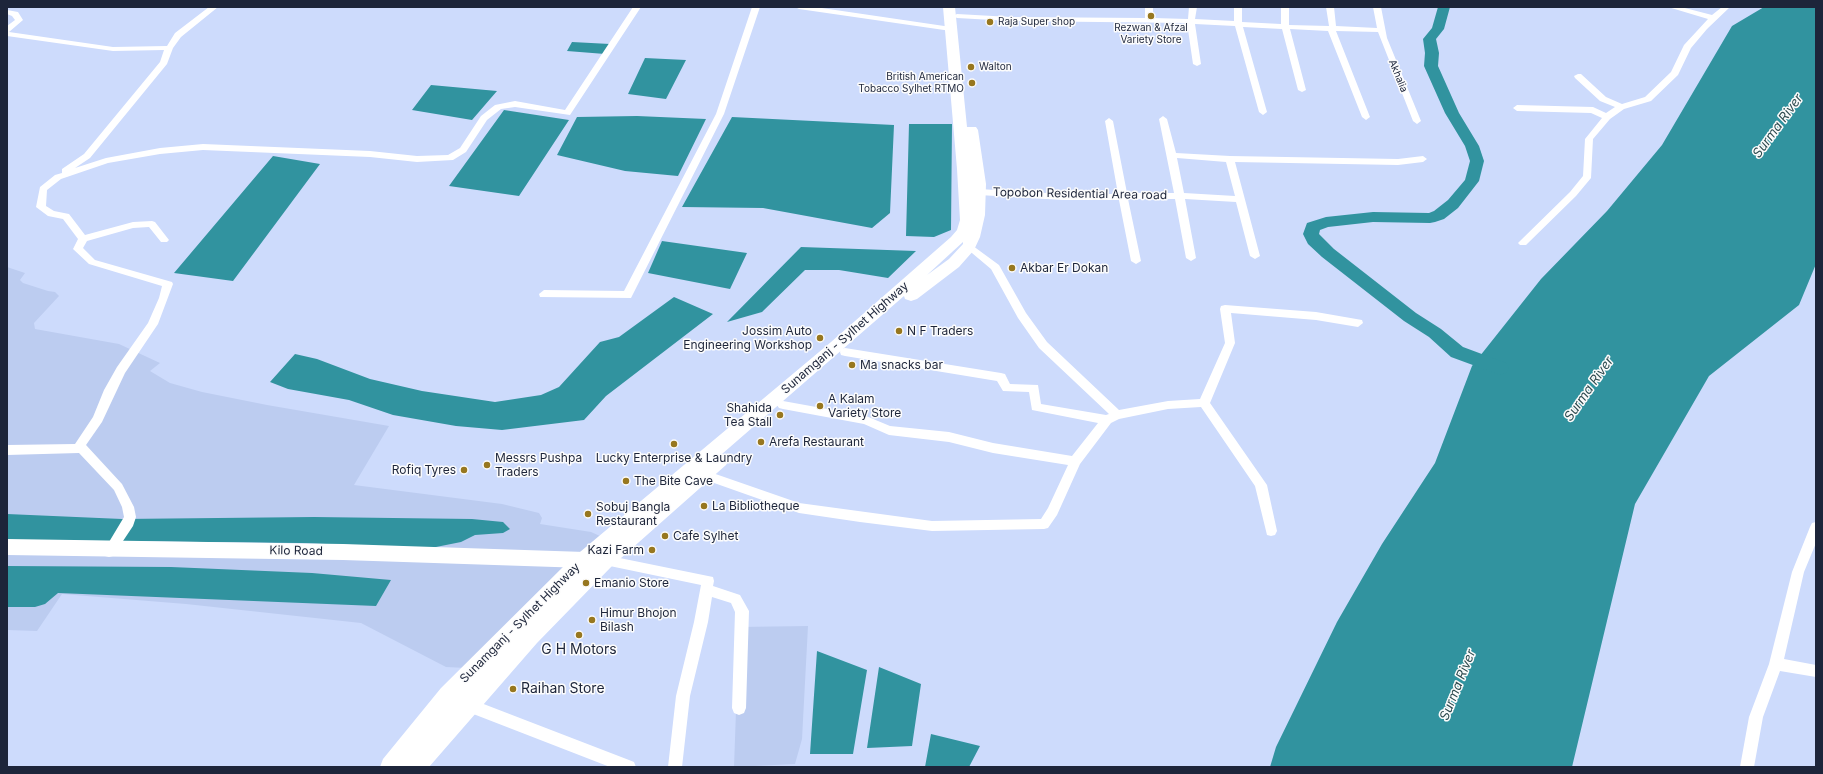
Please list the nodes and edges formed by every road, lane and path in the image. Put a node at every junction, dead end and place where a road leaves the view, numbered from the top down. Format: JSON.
{"nodes":[{"id":1,"x":214,"y":7,"type":"edge"},
{"id":2,"x":637,"y":7,"type":"edge"},
{"id":3,"x":756,"y":7,"type":"edge"},
{"id":4,"x":799,"y":7,"type":"edge"},
{"id":5,"x":1149,"y":7,"type":"edge"},
{"id":6,"x":1193,"y":7,"type":"edge"},
{"id":7,"x":1238,"y":7,"type":"edge"},
{"id":8,"x":1286,"y":7,"type":"edge"},
{"id":9,"x":1330,"y":7,"type":"edge"},
{"id":10,"x":1377,"y":7,"type":"edge"},
{"id":11,"x":1672,"y":7,"type":"edge"},
{"id":12,"x":1726,"y":7,"type":"edge"},
{"id":13,"x":7,"y":12,"type":"edge"},
{"id":14,"x":953,"y":15,"type":"edge"},
{"id":15,"x":1714,"y":18,"type":"junction"},
{"id":16,"x":1149,"y":20,"type":"junction"},
{"id":17,"x":1191,"y":21,"type":"junction"},
{"id":18,"x":1238,"y":24,"type":"junction"},
{"id":19,"x":1286,"y":27,"type":"junction"},
{"id":20,"x":1331,"y":29,"type":"junction"},
{"id":21,"x":7,"y":30,"type":"edge"},
{"id":22,"x":1382,"y":30,"type":"junction"},
{"id":23,"x":7,"y":34,"type":"edge"},
{"id":24,"x":169,"y":48,"type":"junction"},
{"id":25,"x":1197,"y":64,"type":"dead end"},
{"id":26,"x":1578,"y":76,"type":"dead end"},
{"id":27,"x":1302,"y":90,"type":"dead end"},
{"id":28,"x":1621,"y":107,"type":"junction"},
{"id":29,"x":1517,"y":108,"type":"dead end"},
{"id":30,"x":1263,"y":112,"type":"dead end"},
{"id":31,"x":1366,"y":117,"type":"dead end"},
{"id":32,"x":1607,"y":117,"type":"junction"},
{"id":33,"x":1163,"y":119,"type":"dead end"},
{"id":34,"x":1109,"y":121,"type":"dead end"},
{"id":35,"x":1417,"y":121,"type":"dead end"},
{"id":36,"x":1172,"y":155,"type":"junction"},
{"id":37,"x":1230,"y":159,"type":"junction"},
{"id":38,"x":1423,"y":159,"type":"dead end"},
{"id":39,"x":58,"y":177,"type":"junction"},
{"id":40,"x":979,"y":192,"type":"junction"},
{"id":41,"x":1123,"y":195,"type":"junction"},
{"id":42,"x":1180,"y":196,"type":"junction"},
{"id":43,"x":1240,"y":199,"type":"junction"},
{"id":44,"x":83,"y":239,"type":"junction"},
{"id":45,"x":164,"y":240,"type":"dead end"},
{"id":46,"x":1523,"y":243,"type":"dead end"},
{"id":47,"x":969,"y":246,"type":"junction"},
{"id":48,"x":1256,"y":256,"type":"dead end"},
{"id":49,"x":1191,"y":258,"type":"dead end"},
{"id":50,"x":1136,"y":261,"type":"dead end"},
{"id":51,"x":544,"y":294,"type":"dead end"},
{"id":52,"x":1358,"y":323,"type":"dead end"},
{"id":53,"x":844,"y":352,"type":"junction"},
{"id":54,"x":1204,"y":403,"type":"junction"},
{"id":55,"x":783,"y":405,"type":"junction"},
{"id":56,"x":1112,"y":418,"type":"junction"},
{"id":57,"x":78,"y":448,"type":"junction"},
{"id":58,"x":7,"y":450,"type":"edge"},
{"id":59,"x":1075,"y":462,"type":"junction"},
{"id":60,"x":704,"y":475,"type":"junction"},
{"id":61,"x":1816,"y":527,"type":"edge"},
{"id":62,"x":1271,"y":531,"type":"dead end"},
{"id":63,"x":7,"y":547,"type":"edge"},
{"id":64,"x":109,"y":552,"type":"junction"},
{"id":65,"x":7,"y":555,"type":"edge"},
{"id":66,"x":605,"y":560,"type":"junction"},
{"id":67,"x":580,"y":564,"type":"junction"},
{"id":68,"x":707,"y":590,"type":"junction"},
{"id":69,"x":1776,"y":664,"type":"junction"},
{"id":70,"x":1816,"y":671,"type":"edge"},
{"id":71,"x":468,"y":705,"type":"junction"},
{"id":72,"x":739,"y":708,"type":"dead end"},
{"id":73,"x":390,"y":767,"type":"edge"},
{"id":74,"x":415,"y":767,"type":"edge"},
{"id":75,"x":629,"y":767,"type":"edge"},
{"id":76,"x":675,"y":767,"type":"edge"},
{"id":77,"x":1747,"y":767,"type":"edge"}],
"edges":[{"from":1,"to":24,"type":"street"},
{"from":2,"to":39,"type":"street"},
{"from":3,"to":51,"type":"street"},
{"from":4,"to":14,"type":"street"},
{"from":5,"to":16,"type":"street"},
{"from":6,"to":17,"type":"street"},
{"from":7,"to":18,"type":"street"},
{"from":8,"to":19,"type":"street"},
{"from":9,"to":20,"type":"street"},
{"from":10,"to":22,"type":"street","name":"Akhalia"},
{"from":11,"to":15,"type":"street"},
{"from":12,"to":15,"type":"street"},
{"from":13,"to":21,"type":"street"},
{"from":14,"to":16,"type":"street"},
{"from":14,"to":40,"type":"main road","name":"Sunamganj - Sylhet Highway"},
{"from":14,"to":67,"type":"main road","name":"Sunamganj - Sylhet Highway"},
{"from":15,"to":28,"type":"street"},
{"from":16,"to":17,"type":"street"},
{"from":17,"to":18,"type":"street"},
{"from":17,"to":25,"type":"street"},
{"from":18,"to":19,"type":"street"},
{"from":18,"to":30,"type":"street"},
{"from":19,"to":20,"type":"street"},
{"from":19,"to":27,"type":"street"},
{"from":20,"to":22,"type":"street"},
{"from":20,"to":31,"type":"street"},
{"from":22,"to":35,"type":"street","name":"Akhalia"},
{"from":23,"to":24,"type":"street"},
{"from":24,"to":39,"type":"street"},
{"from":26,"to":28,"type":"street"},
{"from":28,"to":32,"type":"street"},
{"from":29,"to":32,"type":"street"},
{"from":32,"to":46,"type":"street"},
{"from":33,"to":36,"type":"street","name":"Topobon Residential Area road"},
{"from":34,"to":41,"type":"street"},
{"from":36,"to":37,"type":"street"},
{"from":36,"to":42,"type":"street","name":"Topobon Residential Area road"},
{"from":37,"to":38,"type":"street"},
{"from":37,"to":43,"type":"street"},
{"from":39,"to":44,"type":"street"},
{"from":40,"to":41,"type":"street","name":"Topobon Residential Area road"},
{"from":40,"to":47,"type":"main road","name":"Sunamganj - Sylhet Highway"},
{"from":41,"to":42,"type":"street","name":"Topobon Residential Area road"},
{"from":41,"to":50,"type":"street"},
{"from":42,"to":43,"type":"street","name":"Topobon Residential Area road"},
{"from":42,"to":49,"type":"street","name":"Topobon Residential Area road"},
{"from":43,"to":48,"type":"street"},
{"from":44,"to":45,"type":"street"},
{"from":44,"to":57,"type":"street"},
{"from":47,"to":53,"type":"main road","name":"Sunamganj - Sylhet Highway"},
{"from":47,"to":56,"type":"street"},
{"from":52,"to":54,"type":"street"},
{"from":53,"to":55,"type":"main road","name":"Sunamganj - Sylhet Highway"},
{"from":53,"to":56,"type":"street"},
{"from":54,"to":56,"type":"street"},
{"from":54,"to":62,"type":"street"},
{"from":55,"to":59,"type":"street"},
{"from":55,"to":60,"type":"main road","name":"Sunamganj - Sylhet Highway"},
{"from":56,"to":59,"type":"street"},
{"from":57,"to":58,"type":"street"},
{"from":57,"to":64,"type":"street"},
{"from":59,"to":60,"type":"street"},
{"from":60,"to":66,"type":"main road","name":"Sunamganj - Sylhet Highway"},
{"from":61,"to":69,"type":"street"},
{"from":63,"to":64,"type":"street","name":"Kilo Road"},
{"from":64,"to":65,"type":"street","name":"Kilo Road"},
{"from":64,"to":67,"type":"street","name":"Kilo Road"},
{"from":66,"to":68,"type":"street"},
{"from":66,"to":71,"type":"main road","name":"Sunamganj - Sylhet Highway"},
{"from":67,"to":73,"type":"main road","name":"Sunamganj - Sylhet Highway"},
{"from":68,"to":72,"type":"street"},
{"from":68,"to":76,"type":"street"},
{"from":69,"to":70,"type":"street"},
{"from":69,"to":77,"type":"street"},
{"from":71,"to":74,"type":"main road","name":"Sunamganj - Sylhet Highway"},
{"from":71,"to":75,"type":"street"}]}
